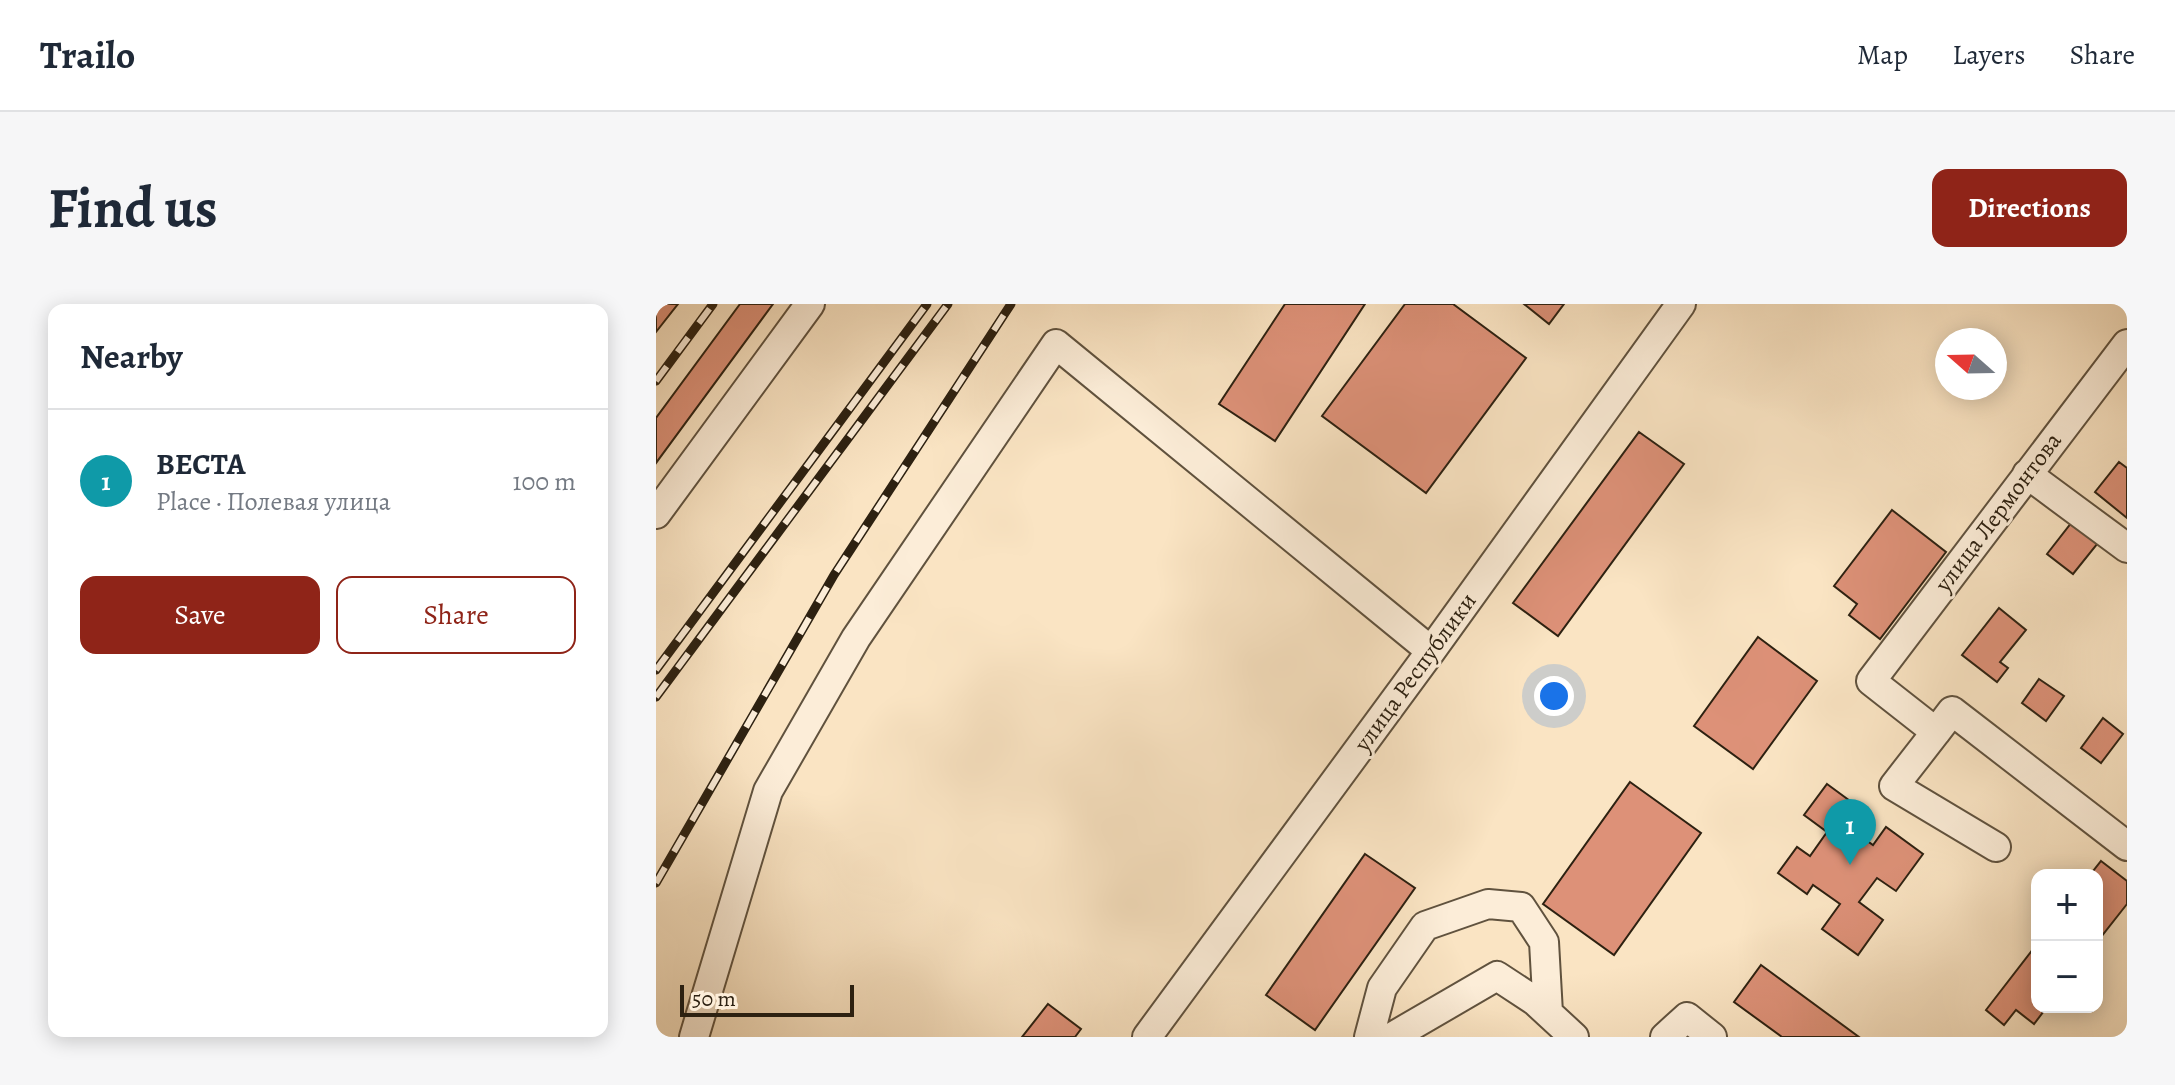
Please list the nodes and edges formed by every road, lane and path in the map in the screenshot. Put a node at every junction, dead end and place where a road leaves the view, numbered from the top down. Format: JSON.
{"nodes":[{"id":1,"x":810,"y":304,"type":"edge"},
{"id":2,"x":1681,"y":304,"type":"edge"},
{"id":3,"x":2127,"y":344,"type":"edge"},
{"id":4,"x":2027,"y":474,"type":"junction"},
{"id":5,"x":656,"y":514,"type":"edge"},
{"id":6,"x":2127,"y":548,"type":"edge"},
{"id":7,"x":1431,"y":651,"type":"junction"},
{"id":8,"x":1936,"y":732,"type":"junction"},
{"id":9,"x":2127,"y":846,"type":"edge"},
{"id":10,"x":1996,"y":847,"type":"dead end"},
{"id":11,"x":1548,"y":1013,"type":"junction"},
{"id":12,"x":694,"y":1037,"type":"edge"},
{"id":13,"x":1147,"y":1037,"type":"edge"},
{"id":14,"x":1369,"y":1037,"type":"edge"},
{"id":15,"x":1392,"y":1037,"type":"edge"},
{"id":16,"x":1574,"y":1037,"type":"edge"},
{"id":17,"x":1665,"y":1037,"type":"edge"},
{"id":18,"x":1712,"y":1037,"type":"edge"}],
"edges":[{"from":1,"to":5,"type":"street"},
{"from":2,"to":7,"type":"street","name":"улица Республики"},
{"from":3,"to":4,"type":"street","name":"улица Лермонтова"},
{"from":4,"to":6,"type":"street"},
{"from":4,"to":8,"type":"street","name":"улица Лермонтова"},
{"from":7,"to":12,"type":"street"},
{"from":7,"to":13,"type":"street","name":"улица Республики"},
{"from":8,"to":9,"type":"street"},
{"from":8,"to":10,"type":"street"},
{"from":11,"to":14,"type":"street"},
{"from":11,"to":15,"type":"street"},
{"from":11,"to":16,"type":"street"},
{"from":17,"to":18,"type":"street"}]}
